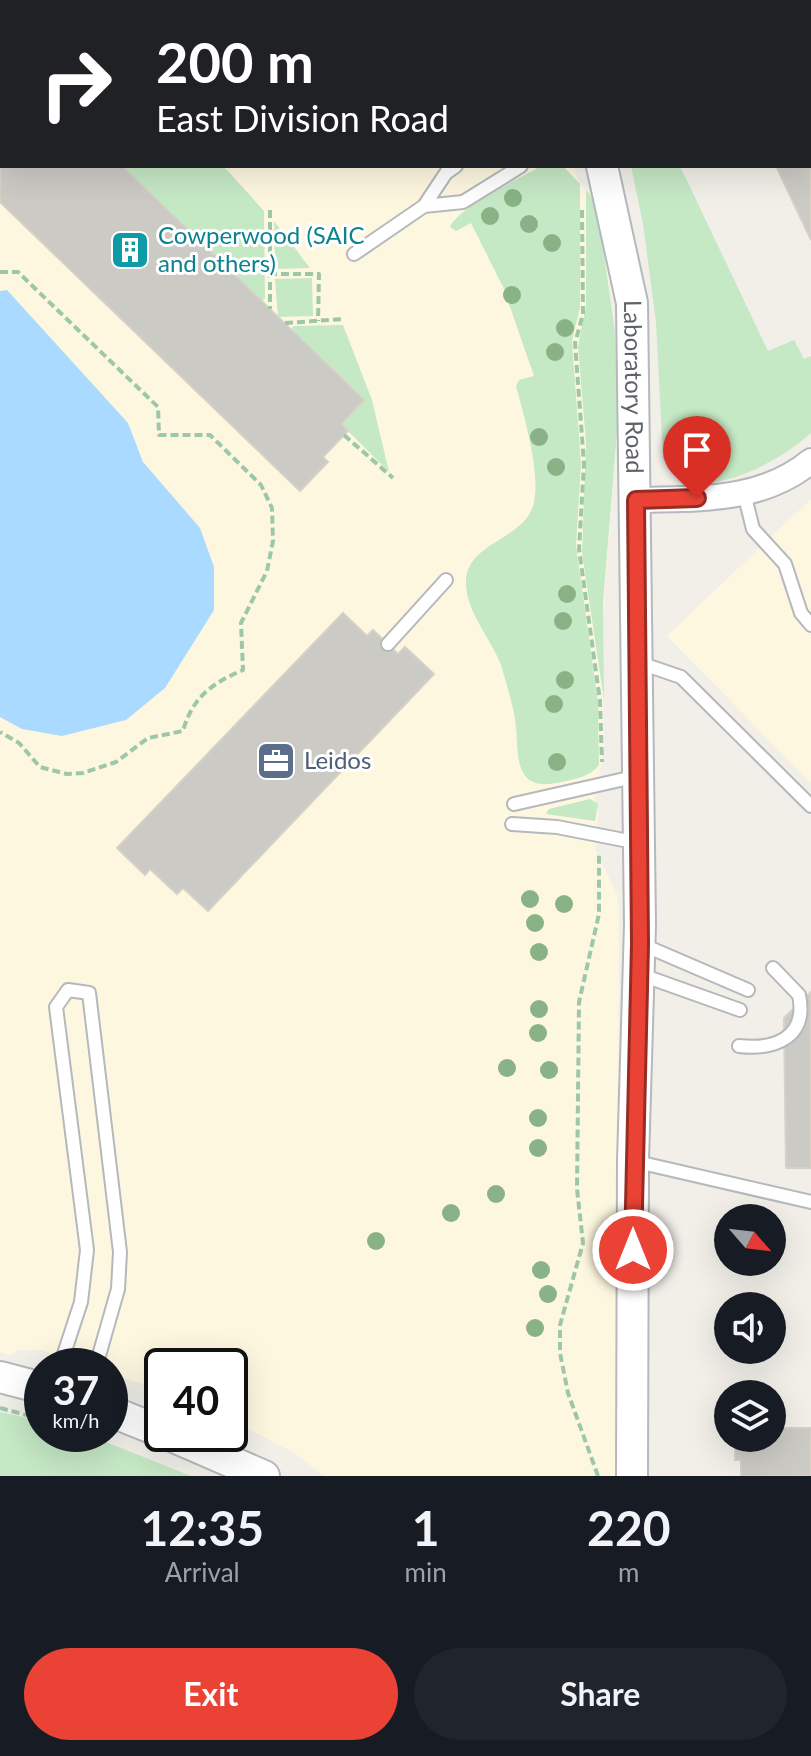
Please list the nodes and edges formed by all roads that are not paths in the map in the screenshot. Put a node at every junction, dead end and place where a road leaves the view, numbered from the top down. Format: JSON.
{"nodes":[{"id":1,"x":453,"y":168,"type":"edge"},
{"id":2,"x":518,"y":168,"type":"edge"},
{"id":3,"x":602,"y":168,"type":"edge"},
{"id":4,"x":424,"y":206,"type":"junction"},
{"id":5,"x":354,"y":254,"type":"dead end"},
{"id":6,"x":811,"y":461,"type":"edge"},
{"id":7,"x":744,"y":493,"type":"junction"},
{"id":8,"x":636,"y":500,"type":"junction"},
{"id":9,"x":446,"y":580,"type":"dead end"},
{"id":10,"x":811,"y":625,"type":"edge"},
{"id":11,"x":388,"y":644,"type":"dead end"},
{"id":12,"x":637,"y":662,"type":"junction"},
{"id":13,"x":638,"y":776,"type":"junction"},
{"id":14,"x":514,"y":804,"type":"dead end"},
{"id":15,"x":811,"y":806,"type":"edge"},
{"id":16,"x":512,"y":824,"type":"dead end"},
{"id":17,"x":640,"y":844,"type":"junction"},
{"id":18,"x":640,"y":944,"type":"junction"},
{"id":19,"x":773,"y":968,"type":"dead end"},
{"id":20,"x":639,"y":974,"type":"junction"},
{"id":21,"x":748,"y":990,"type":"dead end"},
{"id":22,"x":740,"y":1010,"type":"dead end"},
{"id":23,"x":739,"y":1046,"type":"dead end"},
{"id":24,"x":633,"y":1161,"type":"junction"},
{"id":25,"x":811,"y":1202,"type":"edge"},
{"id":26,"x":66,"y":1348,"type":"edge"},
{"id":27,"x":101,"y":1348,"type":"edge"},
{"id":28,"x":0,"y":1377,"type":"edge"},
{"id":29,"x":24,"y":1383,"type":"edge"},
{"id":30,"x":208,"y":1452,"type":"edge"},
{"id":31,"x":264,"y":1476,"type":"edge"},
{"id":32,"x":632,"y":1476,"type":"edge"}],
"edges":[{"from":1,"to":4,"type":"lane"},
{"from":2,"to":4,"type":"lane"},
{"from":3,"to":8,"type":"street","name":"Laboratory Road"},
{"from":4,"to":5,"type":"lane"},
{"from":6,"to":7,"type":"street"},
{"from":7,"to":8,"type":"street"},
{"from":7,"to":10,"type":"lane"},
{"from":8,"to":12,"type":"street","name":"Laboratory Road"},
{"from":9,"to":11,"type":"lane"},
{"from":12,"to":13,"type":"street","name":"Laboratory Road"},
{"from":12,"to":15,"type":"lane"},
{"from":13,"to":14,"type":"lane"},
{"from":13,"to":17,"type":"street","name":"Laboratory Road"},
{"from":16,"to":17,"type":"lane"},
{"from":17,"to":18,"type":"street","name":"Laboratory Road"},
{"from":18,"to":20,"type":"street","name":"Laboratory Road"},
{"from":18,"to":21,"type":"lane"},
{"from":19,"to":23,"type":"lane"},
{"from":20,"to":22,"type":"lane"},
{"from":20,"to":24,"type":"street","name":"Laboratory Road"},
{"from":24,"to":25,"type":"lane"},
{"from":24,"to":32,"type":"street","name":"Laboratory Road"},
{"from":26,"to":27,"type":"lane"},
{"from":28,"to":29,"type":"street"},
{"from":30,"to":31,"type":"street"}]}
